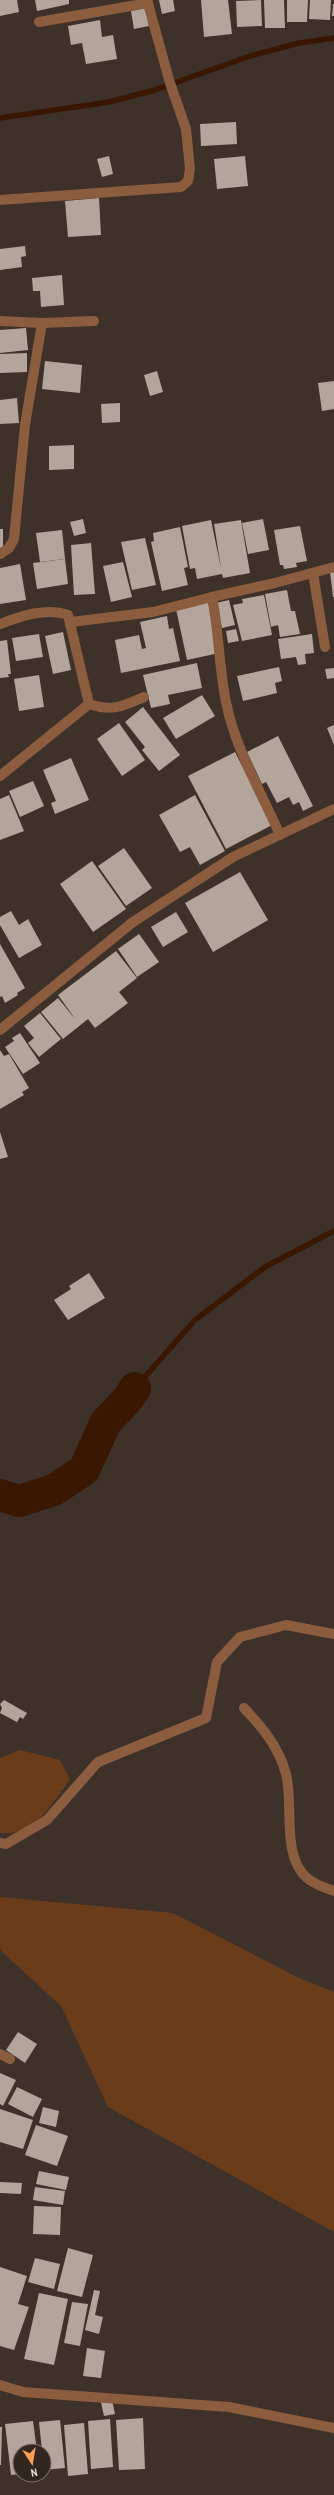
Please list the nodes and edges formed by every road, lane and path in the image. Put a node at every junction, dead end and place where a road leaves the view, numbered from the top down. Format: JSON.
{"nodes":[{"id":1,"x":147,"y":1,"type":"edge"},
{"id":2,"x":39,"y":22,"type":"dead end"},
{"id":3,"x":0,"y":200,"type":"edge"},
{"id":4,"x":0,"y":321,"type":"edge"},
{"id":5,"x":94,"y":321,"type":"dead end"},
{"id":6,"x":42,"y":323,"type":"junction"},
{"id":7,"x":0,"y":554,"type":"edge"},
{"id":8,"x":334,"y":567,"type":"edge"},
{"id":9,"x":313,"y":573,"type":"junction"},
{"id":10,"x":212,"y":597,"type":"junction"},
{"id":11,"x":71,"y":622,"type":"junction"},
{"id":12,"x":0,"y":624,"type":"edge"},
{"id":13,"x":334,"y":625,"type":"edge"},
{"id":14,"x":323,"y":626,"type":"junction"},
{"id":15,"x":325,"y":647,"type":"dead end"},
{"id":16,"x":144,"y":697,"type":"dead end"},
{"id":17,"x":89,"y":704,"type":"junction"},
{"id":18,"x":0,"y":776,"type":"edge"},
{"id":19,"x":334,"y":809,"type":"edge"},
{"id":20,"x":280,"y":835,"type":"junction"},
{"id":21,"x":0,"y":1030,"type":"edge"},
{"id":22,"x":334,"y":1634,"type":"edge"},
{"id":23,"x":244,"y":1708,"type":"dead end"},
{"id":24,"x":0,"y":1843,"type":"edge"},
{"id":25,"x":334,"y":1892,"type":"edge"},
{"id":26,"x":0,"y":2054,"type":"edge"},
{"id":27,"x":10,"y":2059,"type":"dead end"},
{"id":28,"x":0,"y":2386,"type":"edge"},
{"id":29,"x":334,"y":2428,"type":"edge"}],
"edges":[{"from":1,"to":2,"type":"street"},
{"from":1,"to":3,"type":"street"},
{"from":4,"to":6,"type":"street"},
{"from":5,"to":6,"type":"street"},
{"from":6,"to":7,"type":"street"},
{"from":8,"to":9,"type":"street"},
{"from":9,"to":10,"type":"street"},
{"from":9,"to":14,"type":"street"},
{"from":10,"to":11,"type":"street"},
{"from":10,"to":20,"type":"street"},
{"from":11,"to":12,"type":"street"},
{"from":11,"to":17,"type":"street"},
{"from":13,"to":14,"type":"street"},
{"from":14,"to":15,"type":"street"},
{"from":16,"to":17,"type":"street"},
{"from":17,"to":18,"type":"street"},
{"from":19,"to":20,"type":"street"},
{"from":20,"to":21,"type":"street"},
{"from":22,"to":24,"type":"street"},
{"from":23,"to":25,"type":"street"},
{"from":26,"to":27,"type":"street"},
{"from":28,"to":29,"type":"street"}]}
